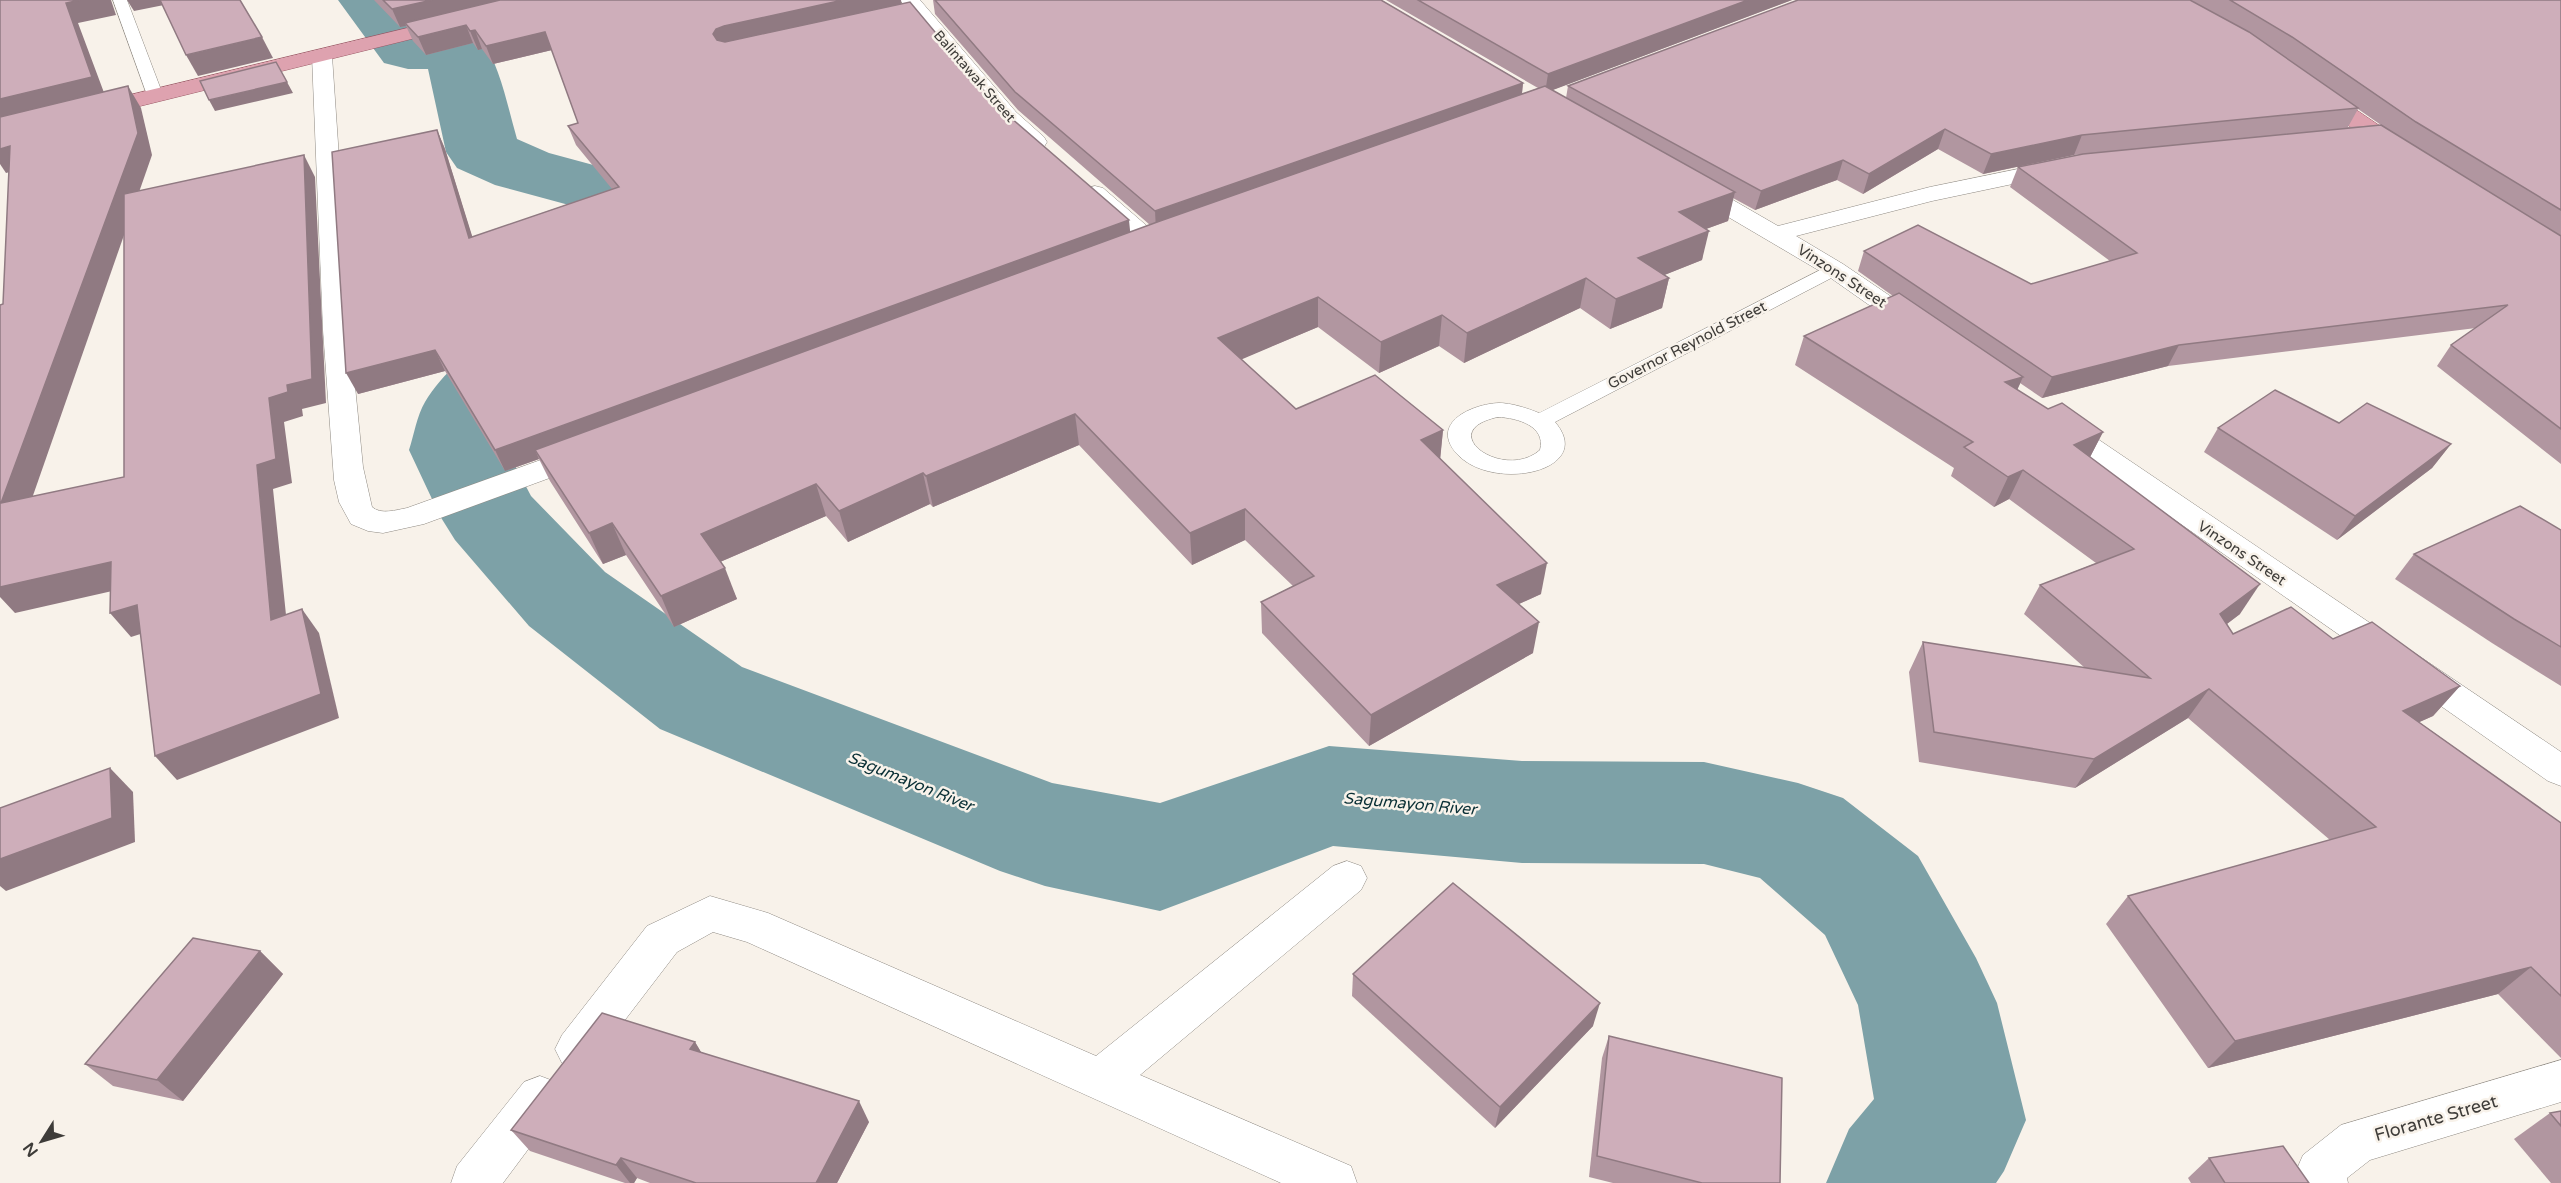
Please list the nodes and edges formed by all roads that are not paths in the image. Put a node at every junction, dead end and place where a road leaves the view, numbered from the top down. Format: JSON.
{"nodes":[{"id":1,"x":120,"y":0,"type":"edge"},
{"id":2,"x":942,"y":5,"type":"edge"},
{"id":3,"x":908,"y":9,"type":"edge"},
{"id":4,"x":468,"y":20,"type":"edge"},
{"id":5,"x":322,"y":56,"type":"junction"},
{"id":6,"x":2299,"y":81,"type":"edge"},
{"id":7,"x":155,"y":95,"type":"junction"},
{"id":8,"x":69,"y":116,"type":"edge"},
{"id":9,"x":2375,"y":134,"type":"junction"},
{"id":10,"x":2340,"y":138,"type":"edge"},
{"id":11,"x":1053,"y":156,"type":"edge"},
{"id":12,"x":2414,"y":159,"type":"edge"},
{"id":13,"x":2074,"y":164,"type":"edge"},
{"id":14,"x":1665,"y":171,"type":"edge"},
{"id":15,"x":1080,"y":180,"type":"edge"},
{"id":16,"x":1776,"y":234,"type":"junction"},
{"id":17,"x":1152,"y":243,"type":"edge"},
{"id":18,"x":1834,"y":269,"type":"junction"},
{"id":19,"x":1941,"y":343,"type":"edge"},
{"id":20,"x":2038,"y":411,"type":"edge"},
{"id":21,"x":1540,"y":421,"type":"dead end"},
{"id":22,"x":607,"y":446,"type":"edge"},
{"id":23,"x":2561,"y":771,"type":"edge"},
{"id":24,"x":1347,"y":878,"type":"dead end"},
{"id":25,"x":1101,"y":1080,"type":"junction"},
{"id":26,"x":2561,"y":1081,"type":"edge"},
{"id":27,"x":2322,"y":1177,"type":"edge"},
{"id":28,"x":474,"y":1183,"type":"edge"},
{"id":29,"x":1334,"y":1183,"type":"edge"}],
"edges":[{"from":1,"to":7,"type":"lane"},
{"from":2,"to":3,"type":"street"},
{"from":3,"to":11,"type":"street","name":"Balintawak Street"},
{"from":4,"to":5,"type":"main road"},
{"from":5,"to":7,"type":"main road"},
{"from":5,"to":22,"type":"street"},
{"from":6,"to":9,"type":"main road"},
{"from":7,"to":8,"type":"main road"},
{"from":9,"to":10,"type":"street"},
{"from":9,"to":12,"type":"main road"},
{"from":13,"to":16,"type":"street"},
{"from":14,"to":16,"type":"street","name":"Vinzons Street"},
{"from":15,"to":17,"type":"street"},
{"from":16,"to":18,"type":"street","name":"Vinzons Street"},
{"from":18,"to":19,"type":"street","name":"Vinzons Street"},
{"from":18,"to":21,"type":"lane","name":"Governor Reynold Street"},
{"from":20,"to":23,"type":"street","name":"Vinzons Street"},
{"from":24,"to":25,"type":"street"},
{"from":25,"to":28,"type":"street"},
{"from":25,"to":29,"type":"street"},
{"from":26,"to":27,"type":"street","name":"Florante Street"}]}
